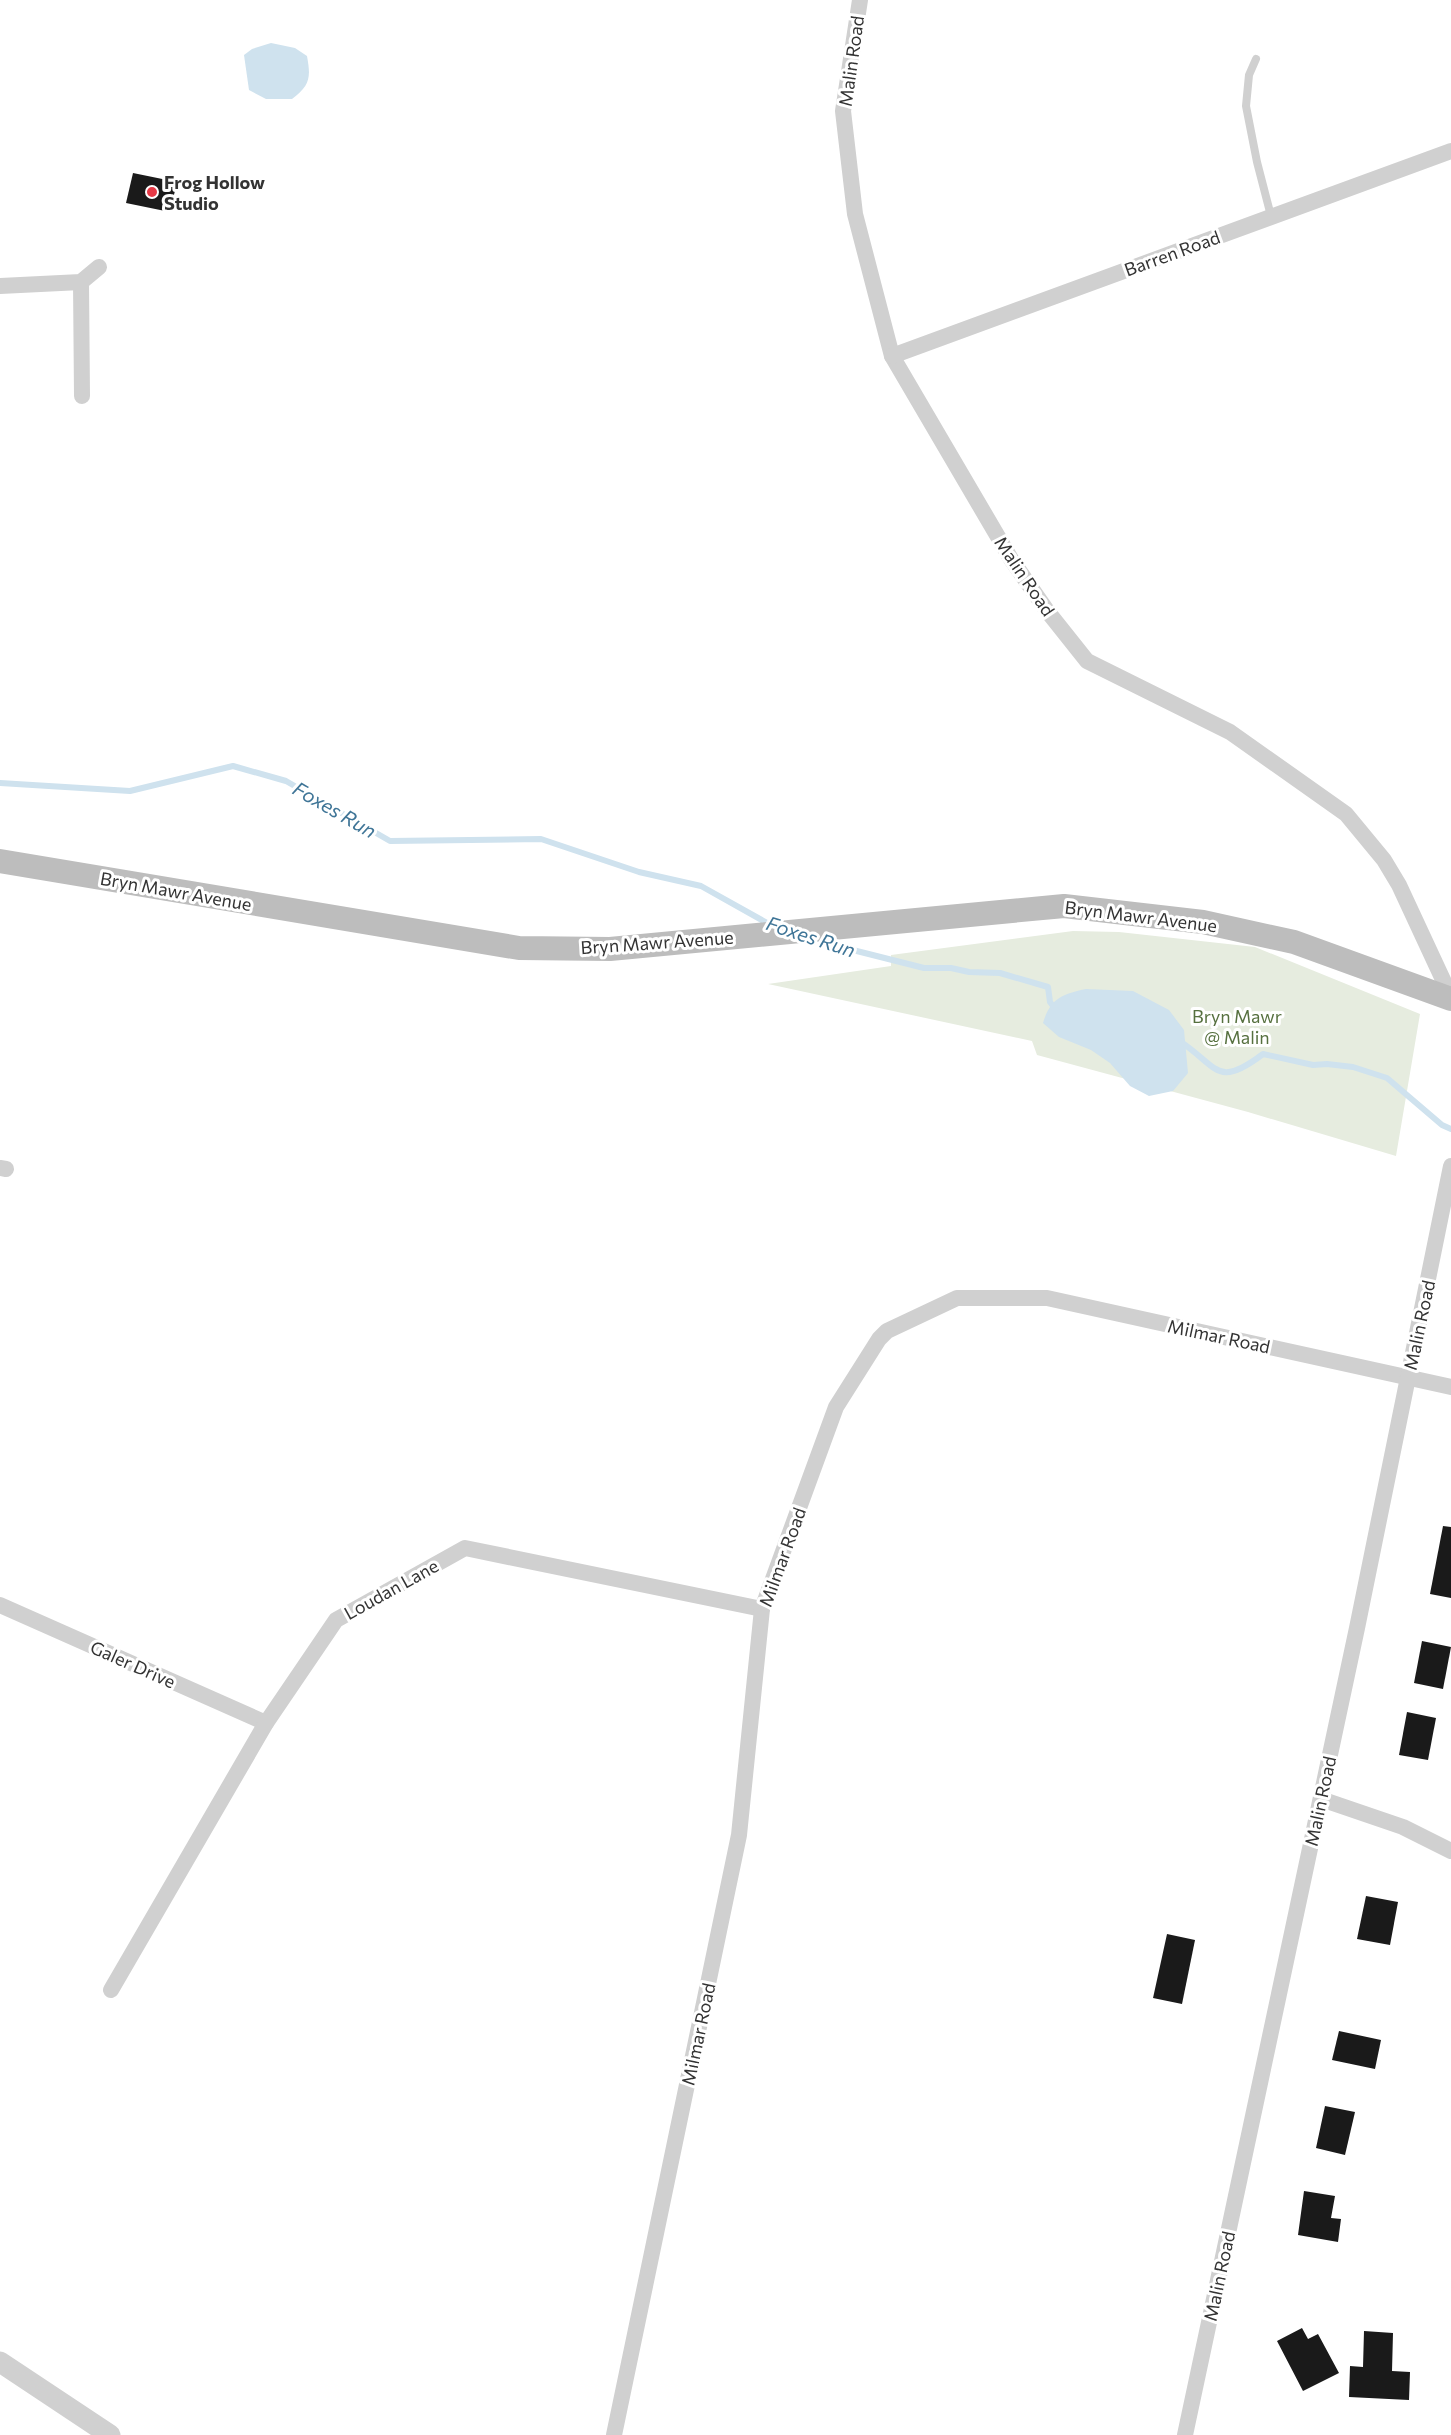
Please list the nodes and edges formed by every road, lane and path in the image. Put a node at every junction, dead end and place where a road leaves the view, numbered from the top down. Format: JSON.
{"nodes":[{"id":1,"x":860,"y":0,"type":"edge"},
{"id":2,"x":1256,"y":59,"type":"dead end"},
{"id":3,"x":1451,"y":151,"type":"edge"},
{"id":4,"x":1271,"y":216,"type":"junction"},
{"id":5,"x":99,"y":267,"type":"dead end"},
{"id":6,"x":81,"y":282,"type":"junction"},
{"id":7,"x":0,"y":286,"type":"edge"},
{"id":8,"x":892,"y":356,"type":"junction"},
{"id":9,"x":82,"y":396,"type":"dead end"},
{"id":10,"x":0,"y":861,"type":"edge"},
{"id":11,"x":1451,"y":998,"type":"edge"},
{"id":12,"x":1451,"y":1166,"type":"edge"},
{"id":13,"x":1408,"y":1377,"type":"junction"},
{"id":14,"x":1451,"y":1387,"type":"edge"},
{"id":15,"x":0,"y":1605,"type":"edge"},
{"id":16,"x":762,"y":1609,"type":"junction"},
{"id":17,"x":266,"y":1723,"type":"junction"},
{"id":18,"x":1321,"y":1799,"type":"junction"},
{"id":19,"x":1451,"y":1851,"type":"edge"},
{"id":20,"x":111,"y":1990,"type":"dead end"},
{"id":21,"x":0,"y":2362,"type":"edge"},
{"id":22,"x":110,"y":2435,"type":"edge"},
{"id":23,"x":614,"y":2435,"type":"edge"},
{"id":24,"x":1185,"y":2435,"type":"edge"}],
"edges":[{"from":1,"to":8,"type":"street","name":"Malin Road"},
{"from":2,"to":4,"type":"lane"},
{"from":3,"to":4,"type":"street","name":"Barren Road"},
{"from":4,"to":8,"type":"street","name":"Barren Road"},
{"from":5,"to":6,"type":"street"},
{"from":6,"to":7,"type":"street"},
{"from":6,"to":9,"type":"street"},
{"from":8,"to":11,"type":"street","name":"Malin Road"},
{"from":10,"to":11,"type":"main road","name":"Bryn Mawr Avenue"},
{"from":12,"to":13,"type":"street","name":"Malin Road"},
{"from":13,"to":14,"type":"street","name":"Milmar Road"},
{"from":13,"to":16,"type":"street","name":"Milmar Road"},
{"from":13,"to":18,"type":"street","name":"Malin Road"},
{"from":15,"to":17,"type":"street","name":"Galer Drive"},
{"from":16,"to":17,"type":"street","name":"Loudan Lane"},
{"from":16,"to":23,"type":"street","name":"Milmar Road"},
{"from":17,"to":20,"type":"street","name":"Loudan Lane"},
{"from":18,"to":19,"type":"street"},
{"from":18,"to":24,"type":"street","name":"Malin Road"},
{"from":21,"to":22,"type":"street"}]}
